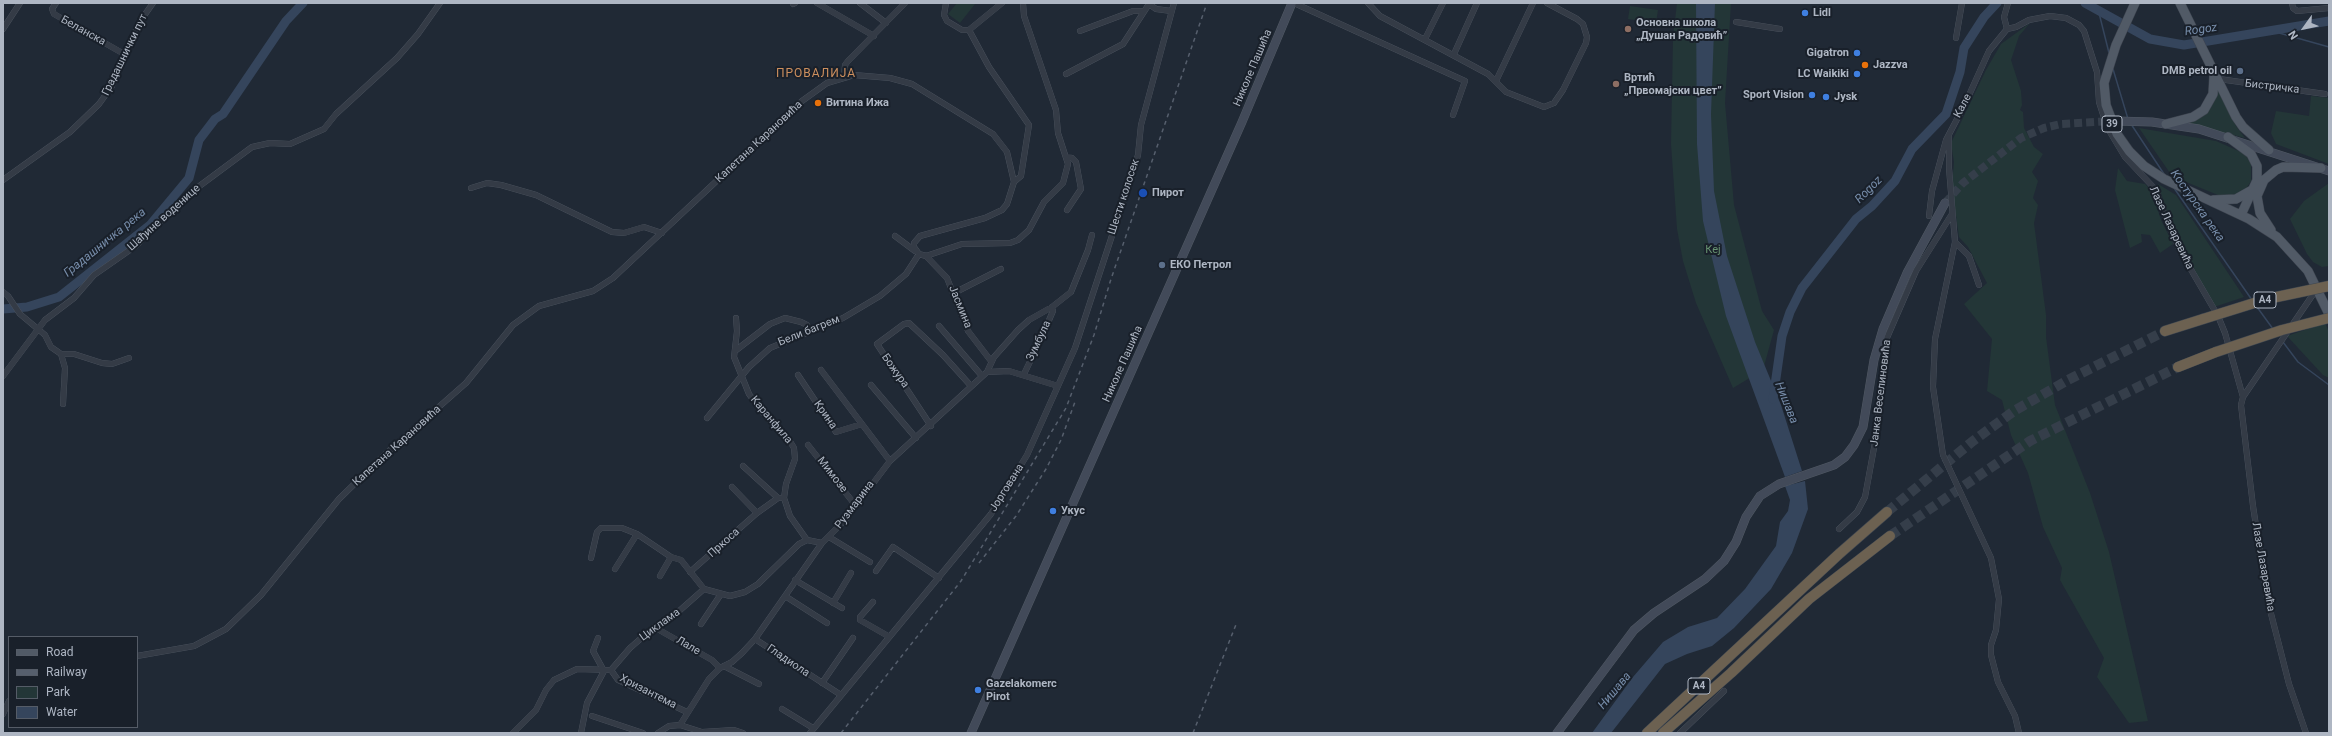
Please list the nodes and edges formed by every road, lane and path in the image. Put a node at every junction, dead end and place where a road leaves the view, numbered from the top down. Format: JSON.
{"nodes":[{"id":1,"x":20,"y":3,"type":"edge"},
{"id":2,"x":56,"y":3,"type":"edge"},
{"id":3,"x":153,"y":3,"type":"edge"},
{"id":4,"x":440,"y":3,"type":"edge"},
{"id":5,"x":818,"y":3,"type":"edge"},
{"id":6,"x":860,"y":3,"type":"edge"},
{"id":7,"x":905,"y":3,"type":"edge"},
{"id":8,"x":946,"y":3,"type":"edge"},
{"id":9,"x":1002,"y":3,"type":"edge"},
{"id":10,"x":1023,"y":3,"type":"edge"},
{"id":11,"x":1174,"y":3,"type":"edge"},
{"id":12,"x":1293,"y":3,"type":"edge"},
{"id":13,"x":1368,"y":3,"type":"edge"},
{"id":14,"x":1443,"y":3,"type":"edge"},
{"id":15,"x":1478,"y":3,"type":"edge"},
{"id":16,"x":1533,"y":3,"type":"edge"},
{"id":17,"x":1547,"y":3,"type":"edge"},
{"id":18,"x":1962,"y":3,"type":"edge"},
{"id":19,"x":2008,"y":3,"type":"edge"},
{"id":20,"x":2135,"y":3,"type":"edge"},
{"id":21,"x":2180,"y":3,"type":"edge"},
{"id":22,"x":2292,"y":3,"type":"edge"},
{"id":23,"x":995,"y":5,"type":"edge"},
{"id":24,"x":2329,"y":8,"type":"edge"},
{"id":25,"x":1143,"y":11,"type":"junction"},
{"id":26,"x":1171,"y":11,"type":"junction"},
{"id":27,"x":1736,"y":22,"type":"dead end"},
{"id":28,"x":886,"y":23,"type":"junction"},
{"id":29,"x":3,"y":28,"type":"edge"},
{"id":30,"x":1780,"y":29,"type":"dead end"},
{"id":31,"x":2007,"y":29,"type":"junction"},
{"id":32,"x":969,"y":30,"type":"junction"},
{"id":33,"x":1080,"y":31,"type":"dead end"},
{"id":34,"x":874,"y":36,"type":"junction"},
{"id":35,"x":1956,"y":38,"type":"dead end"},
{"id":36,"x":1425,"y":39,"type":"junction"},
{"id":37,"x":124,"y":54,"type":"junction"},
{"id":38,"x":1454,"y":54,"type":"junction"},
{"id":39,"x":2212,"y":68,"type":"junction"},
{"id":40,"x":1066,"y":74,"type":"dead end"},
{"id":41,"x":844,"y":77,"type":"junction"},
{"id":42,"x":2218,"y":79,"type":"junction"},
{"id":43,"x":1496,"y":81,"type":"junction"},
{"id":44,"x":2325,"y":94,"type":"dead end"},
{"id":45,"x":1453,"y":115,"type":"dead end"},
{"id":46,"x":2118,"y":121,"type":"tunnel mouth"},
{"id":47,"x":2166,"y":124,"type":"junction"},
{"id":48,"x":1949,"y":136,"type":"junction"},
{"id":49,"x":2228,"y":137,"type":"junction"},
{"id":50,"x":2269,"y":150,"type":"junction"},
{"id":51,"x":1066,"y":157,"type":"junction"},
{"id":52,"x":2325,"y":169,"type":"edge"},
{"id":53,"x":3,"y":180,"type":"edge"},
{"id":54,"x":1014,"y":182,"type":"junction"},
{"id":55,"x":471,"y":188,"type":"dead end"},
{"id":56,"x":2255,"y":193,"type":"junction"},
{"id":57,"x":2206,"y":199,"type":"junction"},
{"id":58,"x":1945,"y":204,"type":"tunnel mouth"},
{"id":59,"x":1067,"y":210,"type":"dead end"},
{"id":60,"x":1952,"y":214,"type":"junction"},
{"id":61,"x":1929,"y":216,"type":"dead end"},
{"id":62,"x":2245,"y":217,"type":"junction"},
{"id":63,"x":662,"y":233,"type":"junction"},
{"id":64,"x":1092,"y":235,"type":"dead end"},
{"id":65,"x":895,"y":236,"type":"dead end"},
{"id":66,"x":2277,"y":237,"type":"junction"},
{"id":67,"x":1955,"y":242,"type":"junction"},
{"id":68,"x":917,"y":253,"type":"junction"},
{"id":69,"x":926,"y":256,"type":"junction"},
{"id":70,"x":1001,"y":269,"type":"dead end"},
{"id":71,"x":1980,"y":285,"type":"dead end"},
{"id":72,"x":2329,"y":286,"type":"edge"},
{"id":73,"x":2317,"y":290,"type":"junction"},
{"id":74,"x":3,"y":292,"type":"edge"},
{"id":75,"x":954,"y":293,"type":"junction"},
{"id":76,"x":1052,"y":307,"type":"junction"},
{"id":77,"x":2329,"y":314,"type":"edge"},
{"id":78,"x":736,"y":318,"type":"dead end"},
{"id":79,"x":2329,"y":318,"type":"edge"},
{"id":80,"x":939,"y":326,"type":"dead end"},
{"id":81,"x":38,"y":330,"type":"junction"},
{"id":82,"x":809,"y":330,"type":"junction"},
{"id":83,"x":2165,"y":332,"type":"tunnel mouth"},
{"id":84,"x":735,"y":351,"type":"junction"},
{"id":85,"x":61,"y":354,"type":"junction"},
{"id":86,"x":129,"y":358,"type":"dead end"},
{"id":87,"x":991,"y":360,"type":"junction"},
{"id":88,"x":2178,"y":367,"type":"tunnel mouth"},
{"id":89,"x":821,"y":370,"type":"dead end"},
{"id":90,"x":985,"y":374,"type":"junction"},
{"id":91,"x":1024,"y":374,"type":"junction"},
{"id":92,"x":742,"y":375,"type":"junction"},
{"id":93,"x":798,"y":375,"type":"dead end"},
{"id":94,"x":3,"y":376,"type":"edge"},
{"id":95,"x":872,"y":385,"type":"dead end"},
{"id":96,"x":971,"y":386,"type":"junction"},
{"id":97,"x":1058,"y":386,"type":"junction"},
{"id":98,"x":2242,"y":397,"type":"junction"},
{"id":99,"x":63,"y":404,"type":"dead end"},
{"id":100,"x":707,"y":418,"type":"dead end"},
{"id":101,"x":862,"y":424,"type":"junction"},
{"id":102,"x":931,"y":426,"type":"junction"},
{"id":103,"x":916,"y":438,"type":"junction"},
{"id":104,"x":808,"y":445,"type":"dead end"},
{"id":105,"x":890,"y":461,"type":"junction"},
{"id":106,"x":743,"y":466,"type":"dead end"},
{"id":107,"x":732,"y":487,"type":"dead end"},
{"id":108,"x":781,"y":498,"type":"junction"},
{"id":109,"x":856,"y":506,"type":"junction"},
{"id":110,"x":1887,"y":512,"type":"tunnel mouth"},
{"id":111,"x":757,"y":513,"type":"junction"},
{"id":112,"x":1839,"y":529,"type":"dead end"},
{"id":113,"x":637,"y":534,"type":"junction"},
{"id":114,"x":1890,"y":536,"type":"tunnel mouth"},
{"id":115,"x":829,"y":537,"type":"junction"},
{"id":116,"x":807,"y":540,"type":"junction"},
{"id":117,"x":822,"y":543,"type":"junction"},
{"id":118,"x":590,"y":558,"type":"dead end"},
{"id":119,"x":671,"y":558,"type":"junction"},
{"id":120,"x":870,"y":562,"type":"dead end"},
{"id":121,"x":615,"y":569,"type":"dead end"},
{"id":122,"x":876,"y":571,"type":"dead end"},
{"id":123,"x":690,"y":572,"type":"junction"},
{"id":124,"x":851,"y":572,"type":"dead end"},
{"id":125,"x":660,"y":576,"type":"dead end"},
{"id":126,"x":939,"y":578,"type":"junction"},
{"id":127,"x":795,"y":580,"type":"junction"},
{"id":128,"x":704,"y":589,"type":"junction"},
{"id":129,"x":721,"y":594,"type":"junction"},
{"id":130,"x":785,"y":596,"type":"junction"},
{"id":131,"x":873,"y":602,"type":"dead end"},
{"id":132,"x":833,"y":603,"type":"junction"},
{"id":133,"x":842,"y":608,"type":"dead end"},
{"id":134,"x":828,"y":623,"type":"dead end"},
{"id":135,"x":701,"y":624,"type":"dead end"},
{"id":136,"x":654,"y":627,"type":"junction"},
{"id":137,"x":888,"y":636,"type":"junction"},
{"id":138,"x":598,"y":638,"type":"dead end"},
{"id":139,"x":853,"y":638,"type":"dead end"},
{"id":140,"x":755,"y":639,"type":"junction"},
{"id":141,"x":138,"y":656,"type":"edge"},
{"id":142,"x":722,"y":667,"type":"junction"},
{"id":143,"x":611,"y":670,"type":"junction"},
{"id":144,"x":604,"y":671,"type":"junction"},
{"id":145,"x":822,"y":683,"type":"junction"},
{"id":146,"x":759,"y":684,"type":"dead end"},
{"id":147,"x":1724,"y":691,"type":"dead end"},
{"id":148,"x":841,"y":695,"type":"junction"},
{"id":149,"x":8,"y":703,"type":"edge"},
{"id":150,"x":782,"y":709,"type":"dead end"},
{"id":151,"x":687,"y":712,"type":"junction"},
{"id":152,"x":3,"y":714,"type":"edge"},
{"id":153,"x":592,"y":716,"type":"dead end"},
{"id":154,"x":680,"y":725,"type":"junction"},
{"id":155,"x":812,"y":731,"type":"edge"},
{"id":156,"x":700,"y":732,"type":"edge"},
{"id":157,"x":513,"y":733,"type":"edge"},
{"id":158,"x":581,"y":733,"type":"edge"},
{"id":159,"x":643,"y":733,"type":"edge"},
{"id":160,"x":658,"y":733,"type":"edge"},
{"id":161,"x":743,"y":733,"type":"edge"},
{"id":162,"x":971,"y":733,"type":"edge"},
{"id":163,"x":1557,"y":733,"type":"edge"},
{"id":164,"x":1647,"y":733,"type":"edge"},
{"id":165,"x":1663,"y":733,"type":"edge"},
{"id":166,"x":1680,"y":733,"type":"edge"},
{"id":167,"x":2019,"y":733,"type":"edge"},
{"id":168,"x":2306,"y":733,"type":"edge"}],
"edges":[{"from":1,"to":29,"type":"street"},
{"from":2,"to":37,"type":"street","name":"Беланска"},
{"from":3,"to":37,"type":"street","name":"Градашнички пут"},
{"from":4,"to":81,"type":"street","name":"Шађине воденице"},
{"from":5,"to":34,"type":"street"},
{"from":6,"to":28,"type":"street"},
{"from":7,"to":28,"type":"street"},
{"from":8,"to":32,"type":"street"},
{"from":9,"to":23,"type":"street"},
{"from":10,"to":51,"type":"street"},
{"from":11,"to":26,"type":"street","name":"Шести колосек"},
{"from":12,"to":45,"type":"street","name":"Николе Пашића"},
{"from":12,"to":162,"type":"main road","name":"Николе Пашића"},
{"from":13,"to":36,"type":"street"},
{"from":14,"to":36,"type":"street"},
{"from":15,"to":38,"type":"street"},
{"from":16,"to":43,"type":"street"},
{"from":17,"to":43,"type":"street"},
{"from":18,"to":35,"type":"street"},
{"from":19,"to":31,"type":"street"},
{"from":20,"to":57,"type":"main road","number":"39"},
{"from":21,"to":39,"type":"main road"},
{"from":22,"to":24,"type":"street"},
{"from":23,"to":32,"type":"street"},
{"from":25,"to":26,"type":"street"},
{"from":25,"to":33,"type":"street"},
{"from":25,"to":40,"type":"street"},
{"from":26,"to":97,"type":"street","name":"Шести колосек"},
{"from":27,"to":30,"type":"street"},
{"from":28,"to":34,"type":"street"},
{"from":31,"to":48,"type":"street","name":"Кале"},
{"from":31,"to":98,"type":"street","name":"Лазе Лазаревића"},
{"from":32,"to":54,"type":"street"},
{"from":34,"to":41,"type":"street"},
{"from":36,"to":38,"type":"street"},
{"from":37,"to":53,"type":"street","name":"Градашнички пут"},
{"from":38,"to":43,"type":"street"},
{"from":39,"to":42,"type":"main road"},
{"from":39,"to":47,"type":"main road"},
{"from":41,"to":54,"type":"street","name":"Капетана Карановића"},
{"from":41,"to":63,"type":"street","name":"Капетана Карановића"},
{"from":42,"to":44,"type":"street","name":"Бистричка"},
{"from":42,"to":50,"type":"main road"},
{"from":46,"to":47,"type":"main road"},
{"from":47,"to":49,"type":"main road"},
{"from":48,"to":60,"type":"street"},
{"from":48,"to":61,"type":"street","name":"Кале"},
{"from":49,"to":50,"type":"main road"},
{"from":49,"to":56,"type":"main road"},
{"from":50,"to":52,"type":"main road"},
{"from":51,"to":59,"type":"street"},
{"from":51,"to":69,"type":"street"},
{"from":52,"to":56,"type":"main road"},
{"from":54,"to":68,"type":"street","name":"Капетана Карановића"},
{"from":55,"to":63,"type":"street"},
{"from":56,"to":57,"type":"main road"},
{"from":56,"to":62,"type":"main road"},
{"from":56,"to":66,"type":"main road"},
{"from":57,"to":62,"type":"main road","number":"39"},
{"from":58,"to":163,"type":"main road"},
{"from":60,"to":67,"type":"street"},
{"from":60,"to":112,"type":"street","name":"Јанка Веселиновића"},
{"from":62,"to":66,"type":"main road","number":"39"},
{"from":63,"to":141,"type":"street","name":"Капетана Карановића"},
{"from":64,"to":76,"type":"street","name":"Рузмарина"},
{"from":65,"to":68,"type":"street"},
{"from":66,"to":73,"type":"main road","number":"39"},
{"from":67,"to":71,"type":"street"},
{"from":67,"to":167,"type":"street"},
{"from":68,"to":69,"type":"street"},
{"from":68,"to":82,"type":"street","name":"Бели багрем"},
{"from":69,"to":75,"type":"street","name":"Јасмина"},
{"from":70,"to":75,"type":"street"},
{"from":72,"to":83,"type":"highway","number":"A4","bridge":true},
{"from":73,"to":77,"type":"main road","number":"39"},
{"from":73,"to":98,"type":"street"},
{"from":74,"to":81,"type":"street"},
{"from":75,"to":87,"type":"street","name":"Јасмина"},
{"from":76,"to":87,"type":"street","name":"Рузмарина"},
{"from":76,"to":91,"type":"street","name":"Зумбула"},
{"from":78,"to":84,"type":"street","name":"Каранфила"},
{"from":79,"to":88,"type":"highway","bridge":true},
{"from":80,"to":90,"type":"street"},
{"from":81,"to":85,"type":"street"},
{"from":81,"to":94,"type":"street","name":"Шађине воденице"},
{"from":82,"to":84,"type":"street"},
{"from":82,"to":92,"type":"street","name":"Бели багрем"},
{"from":84,"to":92,"type":"street","name":"Каранфила"},
{"from":85,"to":86,"type":"street"},
{"from":85,"to":99,"type":"street"},
{"from":87,"to":90,"type":"street","name":"Рузмарина"},
{"from":89,"to":101,"type":"street"},
{"from":90,"to":91,"type":"street"},
{"from":90,"to":96,"type":"street","name":"Рузмарина"},
{"from":91,"to":97,"type":"street"},
{"from":92,"to":100,"type":"street","name":"Бели багрем"},
{"from":92,"to":108,"type":"street","name":"Каранфила"},
{"from":93,"to":101,"type":"street","name":"Крина"},
{"from":95,"to":103,"type":"street"},
{"from":96,"to":102,"type":"street","name":"Рузмарина"},
{"from":96,"to":102,"type":"street","name":"Божура"},
{"from":97,"to":126,"type":"street","name":"Јоргована"},
{"from":98,"to":168,"type":"street","name":"Лазе Лазаревића"},
{"from":101,"to":105,"type":"street"},
{"from":102,"to":103,"type":"street","name":"Рузмарина"},
{"from":103,"to":105,"type":"street","name":"Рузмарина"},
{"from":104,"to":109,"type":"street","name":"Мимозе"},
{"from":105,"to":109,"type":"street","name":"Рузмарина"},
{"from":106,"to":108,"type":"street"},
{"from":107,"to":111,"type":"street"},
{"from":108,"to":111,"type":"street","name":"Пркоса"},
{"from":108,"to":116,"type":"street"},
{"from":109,"to":115,"type":"street","name":"Рузмарина"},
{"from":110,"to":164,"type":"highway","number":"A4"},
{"from":111,"to":123,"type":"street","name":"Пркоса"},
{"from":113,"to":118,"type":"street"},
{"from":113,"to":119,"type":"street"},
{"from":113,"to":121,"type":"street"},
{"from":114,"to":165,"type":"highway","number":"A4"},
{"from":115,"to":117,"type":"street"},
{"from":115,"to":120,"type":"street","name":"Рузмарина"},
{"from":116,"to":117,"type":"street"},
{"from":116,"to":129,"type":"street"},
{"from":117,"to":127,"type":"street"},
{"from":119,"to":123,"type":"street"},
{"from":119,"to":125,"type":"street"},
{"from":122,"to":126,"type":"street"},
{"from":123,"to":128,"type":"street"},
{"from":124,"to":132,"type":"street"},
{"from":126,"to":137,"type":"street","name":"Јоргована"},
{"from":127,"to":130,"type":"street"},
{"from":127,"to":132,"type":"street"},
{"from":128,"to":129,"type":"street"},
{"from":128,"to":136,"type":"street","name":"Циклама"},
{"from":129,"to":135,"type":"street"},
{"from":130,"to":134,"type":"street"},
{"from":130,"to":140,"type":"street"},
{"from":131,"to":137,"type":"street"},
{"from":132,"to":133,"type":"street"},
{"from":136,"to":142,"type":"street","name":"Лале"},
{"from":136,"to":143,"type":"street","name":"Циклама"},
{"from":137,"to":148,"type":"street","name":"Јоргована"},
{"from":138,"to":144,"type":"street"},
{"from":139,"to":145,"type":"street","name":"Гладиола"},
{"from":140,"to":142,"type":"street"},
{"from":140,"to":145,"type":"street","name":"Гладиола"},
{"from":142,"to":146,"type":"street"},
{"from":142,"to":151,"type":"street"},
{"from":143,"to":144,"type":"street"},
{"from":143,"to":151,"type":"street","name":"Хризантема"},
{"from":144,"to":157,"type":"street"},
{"from":144,"to":158,"type":"street"},
{"from":145,"to":148,"type":"street","name":"Гладиола"},
{"from":147,"to":166,"type":"street"},
{"from":148,"to":155,"type":"street","name":"Јоргована"},
{"from":149,"to":152,"type":"street"},
{"from":150,"to":155,"type":"street","name":"Јоргована"},
{"from":151,"to":154,"type":"street"},
{"from":153,"to":159,"type":"street"},
{"from":154,"to":156,"type":"street","name":"Хризантема"},
{"from":154,"to":160,"type":"street"},
{"from":156,"to":161,"type":"street","name":"Хризантема"}]}
